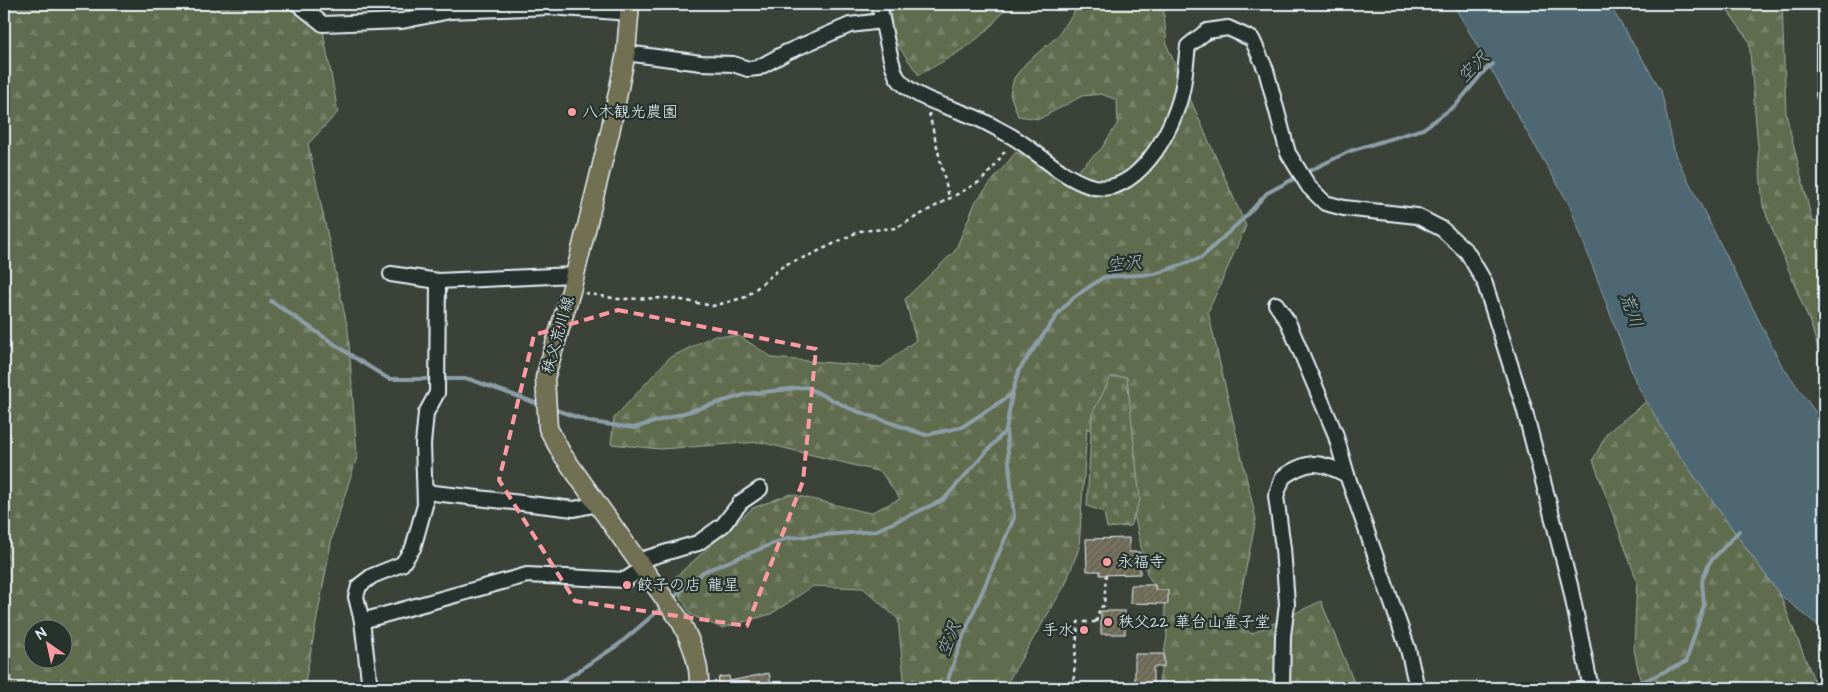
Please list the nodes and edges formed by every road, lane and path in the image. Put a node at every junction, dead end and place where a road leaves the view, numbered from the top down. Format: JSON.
{"nodes":[{"id":1,"x":298,"y":4,"type":"edge"},
{"id":2,"x":879,"y":4,"type":"edge"},
{"id":3,"x":630,"y":8,"type":"edge"},
{"id":4,"x":882,"y":21,"type":"junction"},
{"id":5,"x":1824,"y":48,"type":"edge"},
{"id":6,"x":626,"y":53,"type":"junction"},
{"id":7,"x":1824,"y":90,"type":"edge"},
{"id":8,"x":925,"y":97,"type":"junction"},
{"id":9,"x":1014,"y":138,"type":"junction"},
{"id":10,"x":949,"y":197,"type":"junction"},
{"id":11,"x":391,"y":274,"type":"dead end"},
{"id":12,"x":438,"y":281,"type":"junction"},
{"id":13,"x":573,"y":283,"type":"junction"},
{"id":14,"x":1276,"y":304,"type":"dead end"},
{"id":15,"x":1347,"y":475,"type":"junction"},
{"id":16,"x":760,"y":489,"type":"dead end"},
{"id":17,"x":425,"y":492,"type":"junction"},
{"id":18,"x":598,"y":504,"type":"junction"},
{"id":19,"x":640,"y":565,"type":"junction"},
{"id":20,"x":1106,"y":575,"type":"dead end"},
{"id":21,"x":362,"y":621,"type":"junction"},
{"id":22,"x":1096,"y":622,"type":"junction"},
{"id":23,"x":1101,"y":622,"type":"dead end"},
{"id":24,"x":370,"y":688,"type":"edge"},
{"id":25,"x":699,"y":688,"type":"edge"},
{"id":26,"x":1073,"y":688,"type":"edge"},
{"id":27,"x":1282,"y":688,"type":"edge"},
{"id":28,"x":1416,"y":688,"type":"edge"},
{"id":29,"x":1588,"y":688,"type":"edge"}],
"edges":[{"from":1,"to":3,"type":"street"},
{"from":2,"to":4,"type":"street"},
{"from":3,"to":6,"type":"main road","name":"秩父荒川線"},
{"from":4,"to":6,"type":"street"},
{"from":4,"to":8,"type":"street"},
{"from":5,"to":7,"type":"street"},
{"from":6,"to":13,"type":"main road","name":"秩父荒川線"},
{"from":8,"to":9,"type":"street"},
{"from":8,"to":10,"type":"path"},
{"from":9,"to":10,"type":"path"},
{"from":9,"to":29,"type":"street"},
{"from":10,"to":13,"type":"path"},
{"from":11,"to":12,"type":"street"},
{"from":12,"to":13,"type":"street"},
{"from":12,"to":17,"type":"street"},
{"from":13,"to":18,"type":"main road","name":"秩父荒川線"},
{"from":14,"to":15,"type":"street"},
{"from":15,"to":27,"type":"street"},
{"from":15,"to":28,"type":"street"},
{"from":16,"to":19,"type":"street"},
{"from":17,"to":18,"type":"street"},
{"from":17,"to":21,"type":"street"},
{"from":18,"to":19,"type":"main road","name":"秩父荒川線"},
{"from":19,"to":21,"type":"street"},
{"from":19,"to":25,"type":"main road","name":"秩父荒川線"},
{"from":20,"to":22,"type":"path"},
{"from":21,"to":24,"type":"street"},
{"from":22,"to":23,"type":"path"},
{"from":22,"to":26,"type":"path"}]}
